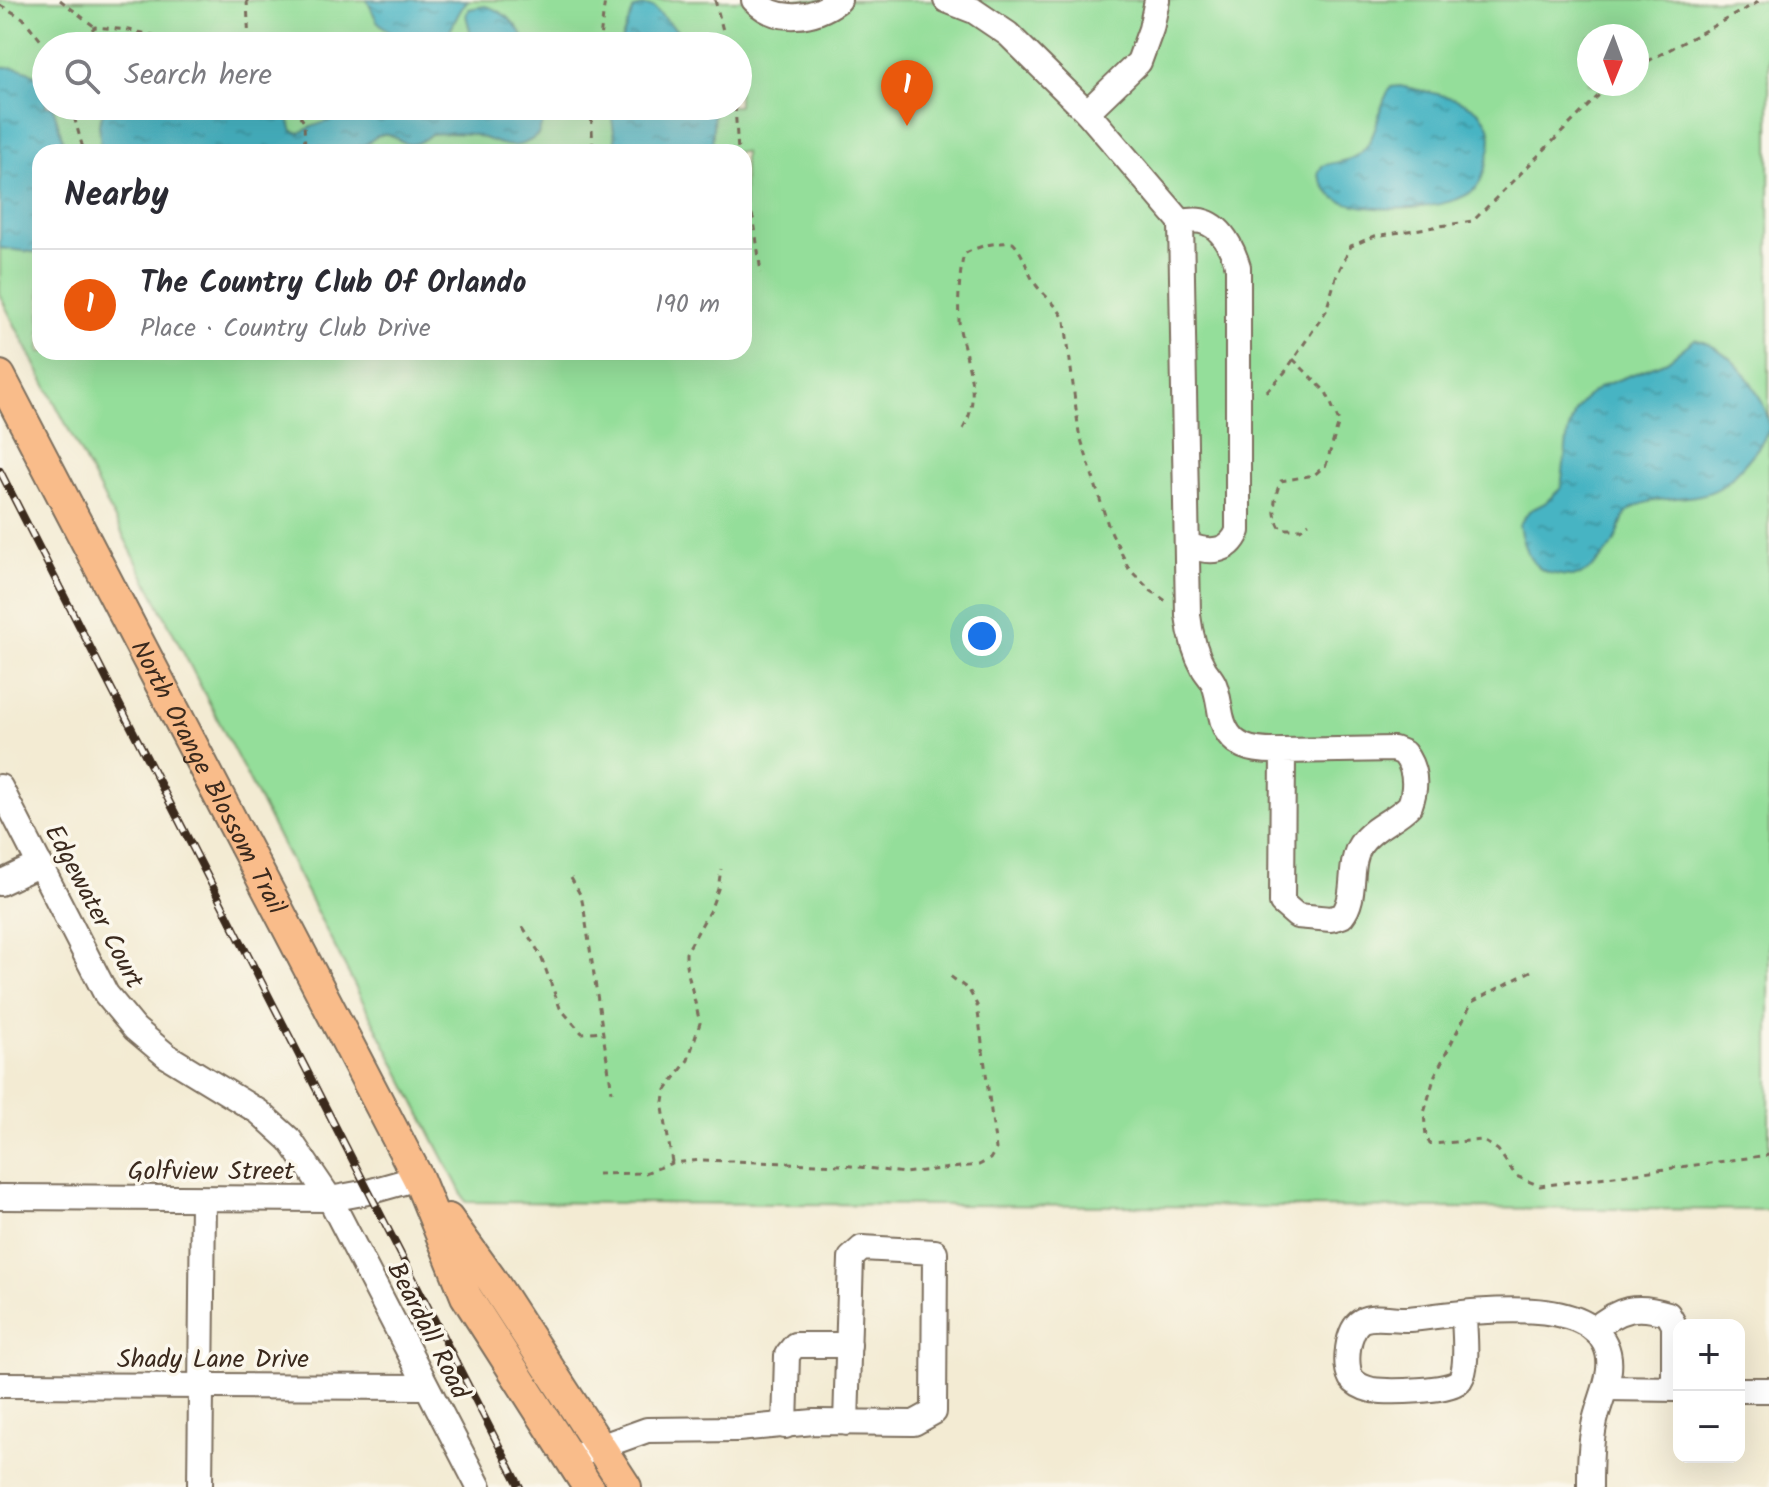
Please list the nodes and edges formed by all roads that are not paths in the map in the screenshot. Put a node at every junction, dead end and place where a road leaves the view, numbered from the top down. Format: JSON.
{"nodes":[{"id":1,"x":754,"y":0,"type":"edge"},
{"id":2,"x":839,"y":0,"type":"edge"},
{"id":3,"x":946,"y":0,"type":"edge"},
{"id":4,"x":1157,"y":0,"type":"edge"},
{"id":5,"x":1087,"y":112,"type":"junction"},
{"id":6,"x":1181,"y":222,"type":"junction"},
{"id":7,"x":0,"y":376,"type":"edge"},
{"id":8,"x":1188,"y":545,"type":"junction"},
{"id":9,"x":1283,"y":751,"type":"junction"},
{"id":10,"x":0,"y":787,"type":"edge"},
{"id":11,"x":40,"y":864,"type":"junction"},
{"id":12,"x":0,"y":883,"type":"edge"},
{"id":13,"x":418,"y":1178,"type":"junction"},
{"id":14,"x":0,"y":1197,"type":"edge"},
{"id":15,"x":203,"y":1199,"type":"junction"},
{"id":16,"x":330,"y":1199,"type":"junction"},
{"id":17,"x":1464,"y":1314,"type":"junction"},
{"id":18,"x":1673,"y":1323,"type":"edge"},
{"id":19,"x":1594,"y":1330,"type":"junction"},
{"id":20,"x":849,"y":1345,"type":"junction"},
{"id":21,"x":0,"y":1385,"type":"edge"},
{"id":22,"x":202,"y":1385,"type":"junction"},
{"id":23,"x":426,"y":1387,"type":"junction"},
{"id":24,"x":1606,"y":1388,"type":"junction"},
{"id":25,"x":1673,"y":1389,"type":"edge"},
{"id":26,"x":1745,"y":1390,"type":"edge"},
{"id":27,"x":1769,"y":1390,"type":"edge"},
{"id":28,"x":846,"y":1423,"type":"junction"},
{"id":29,"x":785,"y":1426,"type":"junction"},
{"id":30,"x":598,"y":1448,"type":"junction"},
{"id":31,"x":569,"y":1459,"type":"junction"},
{"id":32,"x":200,"y":1487,"type":"edge"},
{"id":33,"x":479,"y":1487,"type":"edge"},
{"id":34,"x":588,"y":1487,"type":"edge"},
{"id":35,"x":626,"y":1487,"type":"edge"},
{"id":36,"x":1590,"y":1487,"type":"edge"}],
"edges":[{"from":1,"to":2,"type":"street"},
{"from":3,"to":5,"type":"street"},
{"from":4,"to":5,"type":"street"},
{"from":5,"to":6,"type":"street"},
{"from":6,"to":8,"type":"street"},
{"from":6,"to":8,"type":"street"},
{"from":7,"to":13,"type":"main road","name":"North Orange Blossom Trail"},
{"from":8,"to":9,"type":"street"},
{"from":9,"to":9,"type":"street"},
{"from":10,"to":11,"type":"street","name":"Edgewater Court"},
{"from":11,"to":12,"type":"street"},
{"from":11,"to":16,"type":"street","name":"Edgewater Court"},
{"from":13,"to":16,"type":"street","name":"Golfview Street"},
{"from":13,"to":30,"type":"main road","name":"North Orange Blossom Trail"},
{"from":13,"to":31,"type":"main road","name":"North Orange Blossom Trail"},
{"from":14,"to":15,"type":"street","name":"Golfview Street"},
{"from":15,"to":16,"type":"street","name":"Golfview Street"},
{"from":15,"to":22,"type":"street"},
{"from":16,"to":23,"type":"street","name":"Beardall Road"},
{"from":17,"to":17,"type":"street"},
{"from":17,"to":19,"type":"street"},
{"from":18,"to":19,"type":"street"},
{"from":19,"to":24,"type":"street"},
{"from":20,"to":28,"type":"street"},
{"from":20,"to":28,"type":"street"},
{"from":20,"to":29,"type":"street"},
{"from":21,"to":22,"type":"street","name":"Shady Lane Drive"},
{"from":22,"to":23,"type":"street","name":"Shady Lane Drive"},
{"from":22,"to":32,"type":"street"},
{"from":23,"to":33,"type":"street","name":"Beardall Road"},
{"from":24,"to":25,"type":"street"},
{"from":24,"to":36,"type":"street"},
{"from":26,"to":27,"type":"street"},
{"from":28,"to":29,"type":"street"},
{"from":29,"to":30,"type":"street"},
{"from":30,"to":31,"type":"street"},
{"from":30,"to":35,"type":"main road","name":"North Orange Blossom Trail"},
{"from":31,"to":34,"type":"main road","name":"North Orange Blossom Trail"}]}
